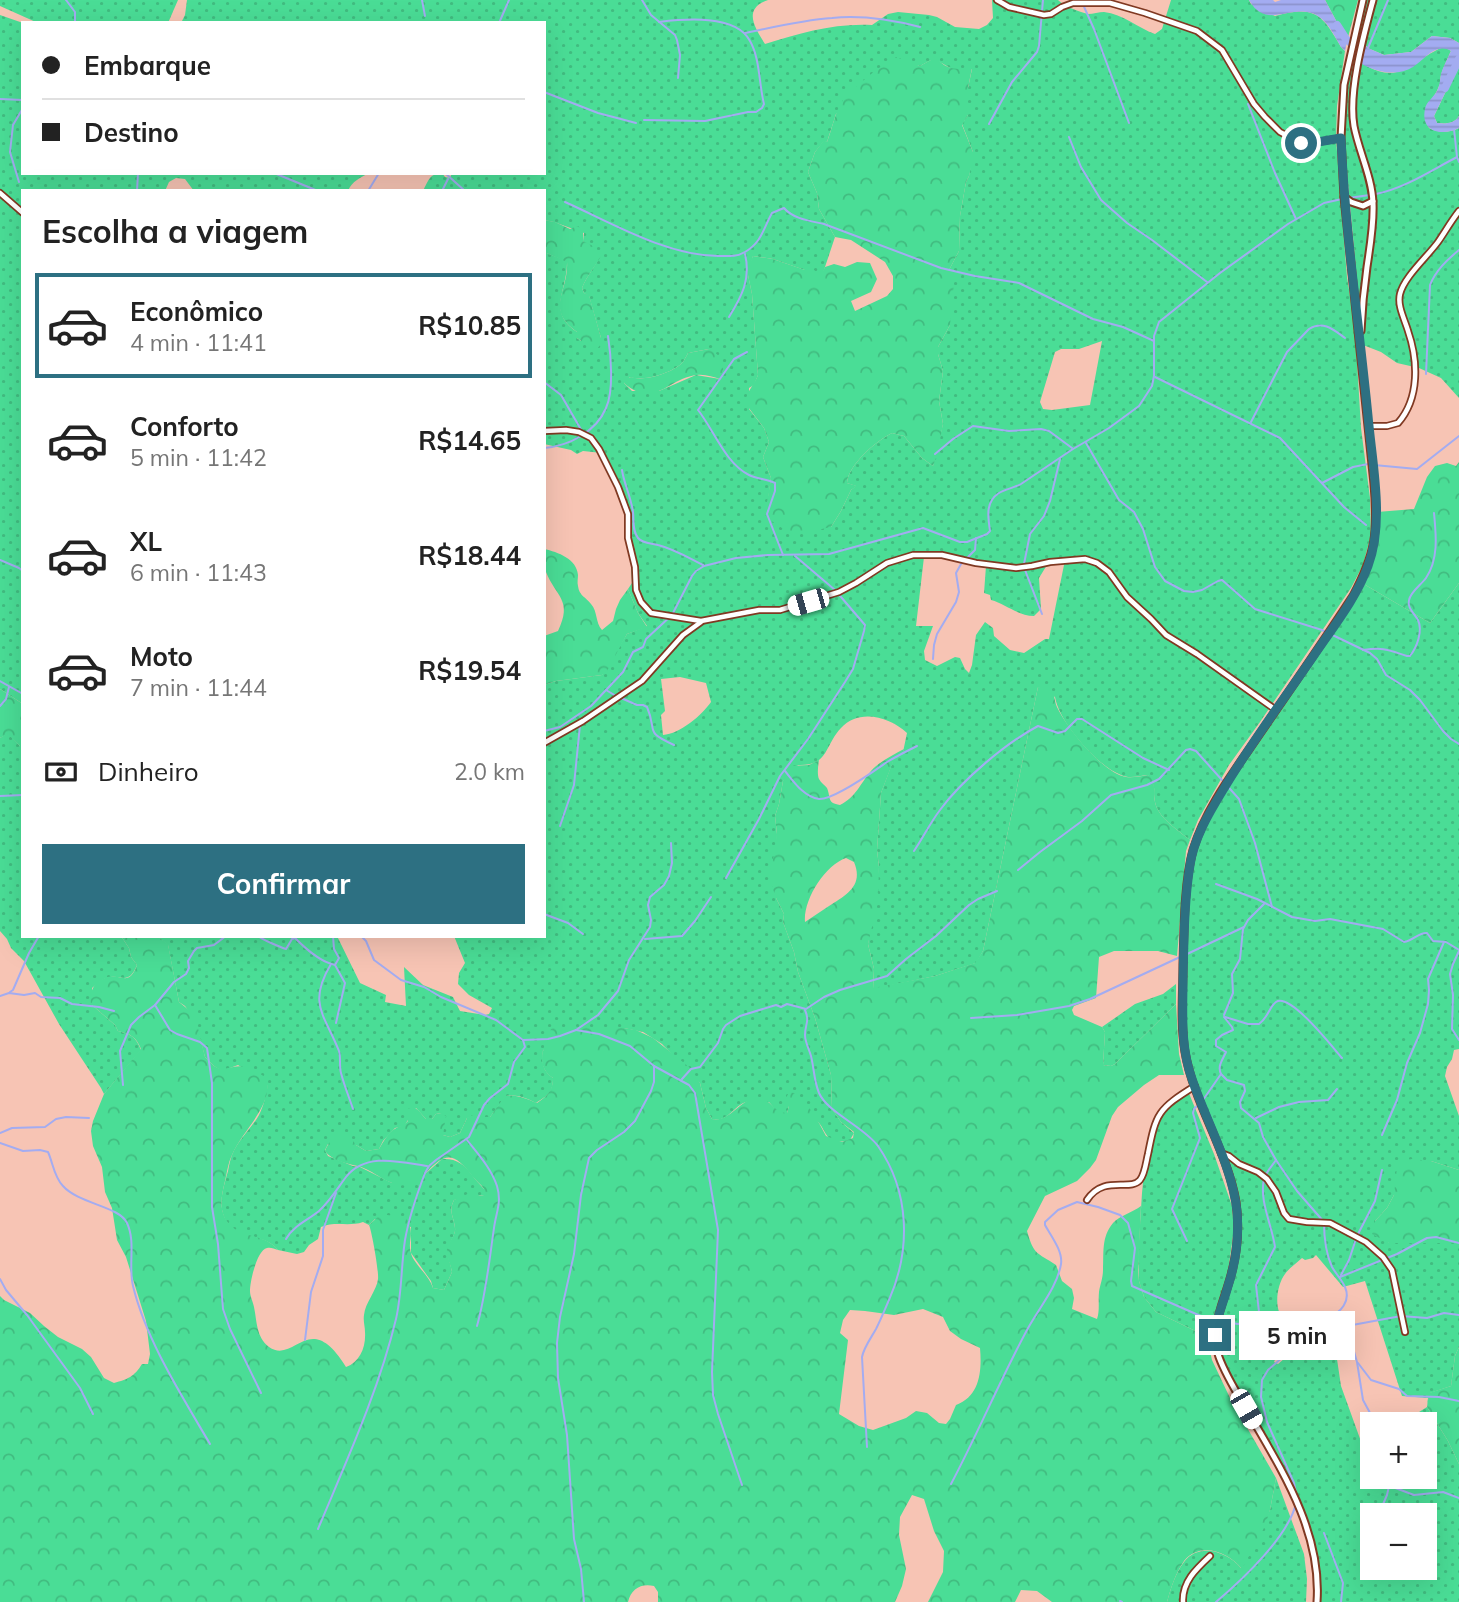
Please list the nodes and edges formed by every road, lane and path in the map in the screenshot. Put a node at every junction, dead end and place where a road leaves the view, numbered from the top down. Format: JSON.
{"nodes":[{"id":1,"x":997,"y":0,"type":"edge"},
{"id":2,"x":1363,"y":0,"type":"edge"},
{"id":3,"x":1373,"y":0,"type":"edge"},
{"id":4,"x":1341,"y":138,"type":"junction"},
{"id":5,"x":0,"y":193,"type":"edge"},
{"id":6,"x":1344,"y":197,"type":"junction"},
{"id":7,"x":1373,"y":201,"type":"junction"},
{"id":8,"x":21,"y":211,"type":"edge"},
{"id":9,"x":1459,"y":211,"type":"edge"},
{"id":10,"x":1361,"y":346,"type":"junction"},
{"id":11,"x":1369,"y":426,"type":"junction"},
{"id":12,"x":546,"y":431,"type":"edge"},
{"id":13,"x":701,"y":621,"type":"junction"},
{"id":14,"x":1276,"y":710,"type":"junction"},
{"id":15,"x":546,"y":742,"type":"edge"},
{"id":16,"x":1195,"y":1086,"type":"junction"},
{"id":17,"x":1220,"y":1153,"type":"junction"},
{"id":18,"x":1087,"y":1199,"type":"dead end"},
{"id":19,"x":1405,"y":1332,"type":"dead end"},
{"id":20,"x":1210,"y":1556,"type":"dead end"},
{"id":21,"x":1183,"y":1602,"type":"edge"},
{"id":22,"x":1318,"y":1602,"type":"edge"}],
"edges":[{"from":1,"to":4,"type":"street"},
{"from":2,"to":4,"type":"main road"},
{"from":3,"to":7,"type":"main road"},
{"from":4,"to":6,"type":"main road"},
{"from":5,"to":8,"type":"street"},
{"from":6,"to":7,"type":"main road"},
{"from":6,"to":10,"type":"main road"},
{"from":7,"to":10,"type":"main road"},
{"from":9,"to":11,"type":"street"},
{"from":10,"to":11,"type":"main road"},
{"from":11,"to":14,"type":"main road"},
{"from":12,"to":13,"type":"street"},
{"from":13,"to":14,"type":"street"},
{"from":13,"to":15,"type":"street"},
{"from":14,"to":16,"type":"main road"},
{"from":16,"to":17,"type":"main road"},
{"from":16,"to":18,"type":"street"},
{"from":17,"to":19,"type":"street"},
{"from":17,"to":22,"type":"main road"},
{"from":20,"to":21,"type":"street"}]}
